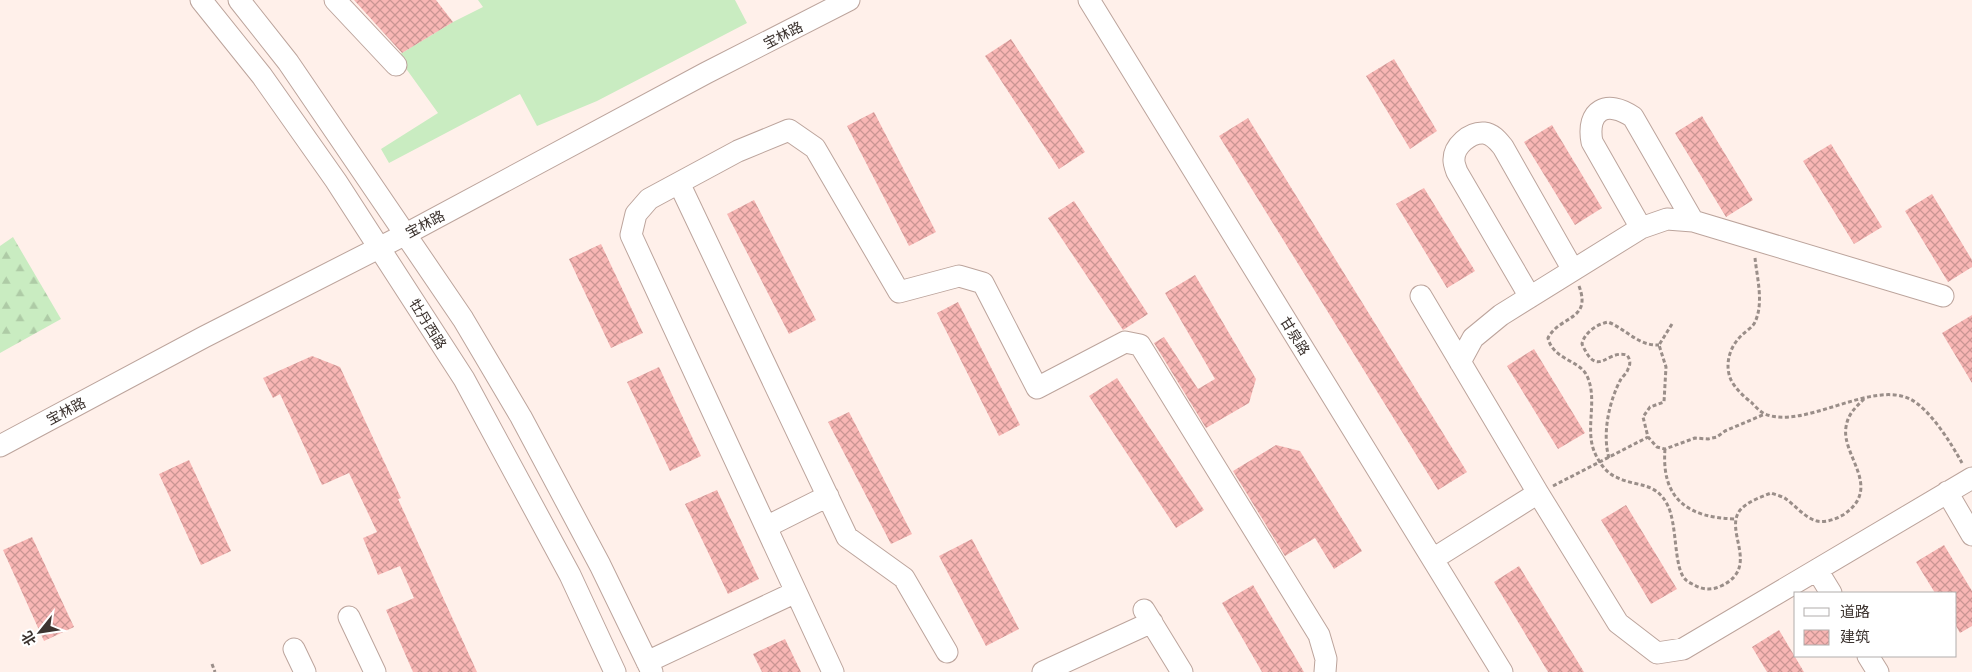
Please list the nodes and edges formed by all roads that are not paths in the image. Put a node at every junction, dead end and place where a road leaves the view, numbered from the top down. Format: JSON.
{"nodes":[{"id":1,"x":201,"y":0,"type":"edge"},
{"id":2,"x":238,"y":0,"type":"edge"},
{"id":3,"x":336,"y":0,"type":"edge"},
{"id":4,"x":849,"y":0,"type":"edge"},
{"id":5,"x":1089,"y":0,"type":"edge"},
{"id":6,"x":396,"y":65,"type":"dead end"},
{"id":7,"x":679,"y":183,"type":"junction"},
{"id":8,"x":1693,"y":220,"type":"junction"},
{"id":9,"x":1641,"y":228,"type":"junction"},
{"id":10,"x":406,"y":234,"type":"junction"},
{"id":11,"x":380,"y":247,"type":"junction"},
{"id":12,"x":1573,"y":270,"type":"junction"},
{"id":13,"x":1421,"y":296,"type":"dead end"},
{"id":14,"x":1530,"y":296,"type":"junction"},
{"id":15,"x":1943,"y":296,"type":"dead end"},
{"id":16,"x":1460,"y":362,"type":"junction"},
{"id":17,"x":0,"y":446,"type":"edge"},
{"id":18,"x":1971,"y":478,"type":"edge"},
{"id":19,"x":1947,"y":492,"type":"junction"},
{"id":20,"x":1538,"y":493,"type":"junction"},
{"id":21,"x":828,"y":496,"type":"junction"},
{"id":22,"x":766,"y":527,"type":"junction"},
{"id":23,"x":1972,"y":535,"type":"edge"},
{"id":24,"x":1432,"y":559,"type":"junction"},
{"id":25,"x":1817,"y":570,"type":"junction"},
{"id":26,"x":796,"y":592,"type":"junction"},
{"id":27,"x":1830,"y":592,"type":"edge"},
{"id":28,"x":349,"y":616,"type":"dead end"},
{"id":29,"x":294,"y":649,"type":"dead end"},
{"id":30,"x":948,"y":652,"type":"dead end"},
{"id":31,"x":1869,"y":657,"type":"edge"},
{"id":32,"x":649,"y":667,"type":"edge"},
{"id":33,"x":305,"y":672,"type":"edge"},
{"id":34,"x":375,"y":672,"type":"edge"},
{"id":35,"x":614,"y":672,"type":"edge"},
{"id":36,"x":833,"y":672,"type":"edge"},
{"id":37,"x":1043,"y":672,"type":"edge"},
{"id":38,"x":1182,"y":672,"type":"edge"},
{"id":39,"x":1325,"y":672,"type":"edge"},
{"id":40,"x":1502,"y":672,"type":"edge"},
{"id":41,"x":1878,"y":672,"type":"edge"}],
"edges":[{"from":1,"to":11,"type":"street","name":"牡丹西路"},
{"from":2,"to":10,"type":"street"},
{"from":3,"to":6,"type":"street"},
{"from":4,"to":10,"type":"street","name":"宝林路"},
{"from":5,"to":24,"type":"street","name":"甘泉路"},
{"from":7,"to":21,"type":"street"},
{"from":7,"to":22,"type":"street"},
{"from":7,"to":39,"type":"street"},
{"from":8,"to":9,"type":"street"},
{"from":8,"to":9,"type":"street"},
{"from":8,"to":15,"type":"street"},
{"from":9,"to":12,"type":"street"},
{"from":10,"to":11,"type":"street","name":"宝林路"},
{"from":10,"to":32,"type":"street"},
{"from":11,"to":17,"type":"street","name":"宝林路"},
{"from":11,"to":35,"type":"street","name":"牡丹西路"},
{"from":12,"to":14,"type":"street"},
{"from":12,"to":14,"type":"street"},
{"from":13,"to":16,"type":"street"},
{"from":14,"to":16,"type":"street"},
{"from":16,"to":20,"type":"street"},
{"from":18,"to":19,"type":"street"},
{"from":19,"to":23,"type":"street"},
{"from":19,"to":25,"type":"street"},
{"from":20,"to":24,"type":"street"},
{"from":20,"to":25,"type":"street"},
{"from":21,"to":22,"type":"street"},
{"from":21,"to":30,"type":"street"},
{"from":22,"to":26,"type":"street"},
{"from":24,"to":40,"type":"street","name":"甘泉路"},
{"from":25,"to":27,"type":"street"},
{"from":26,"to":32,"type":"street"},
{"from":26,"to":36,"type":"street"},
{"from":28,"to":34,"type":"street"},
{"from":29,"to":33,"type":"street"},
{"from":31,"to":41,"type":"street"},
{"from":37,"to":38,"type":"street"}]}
